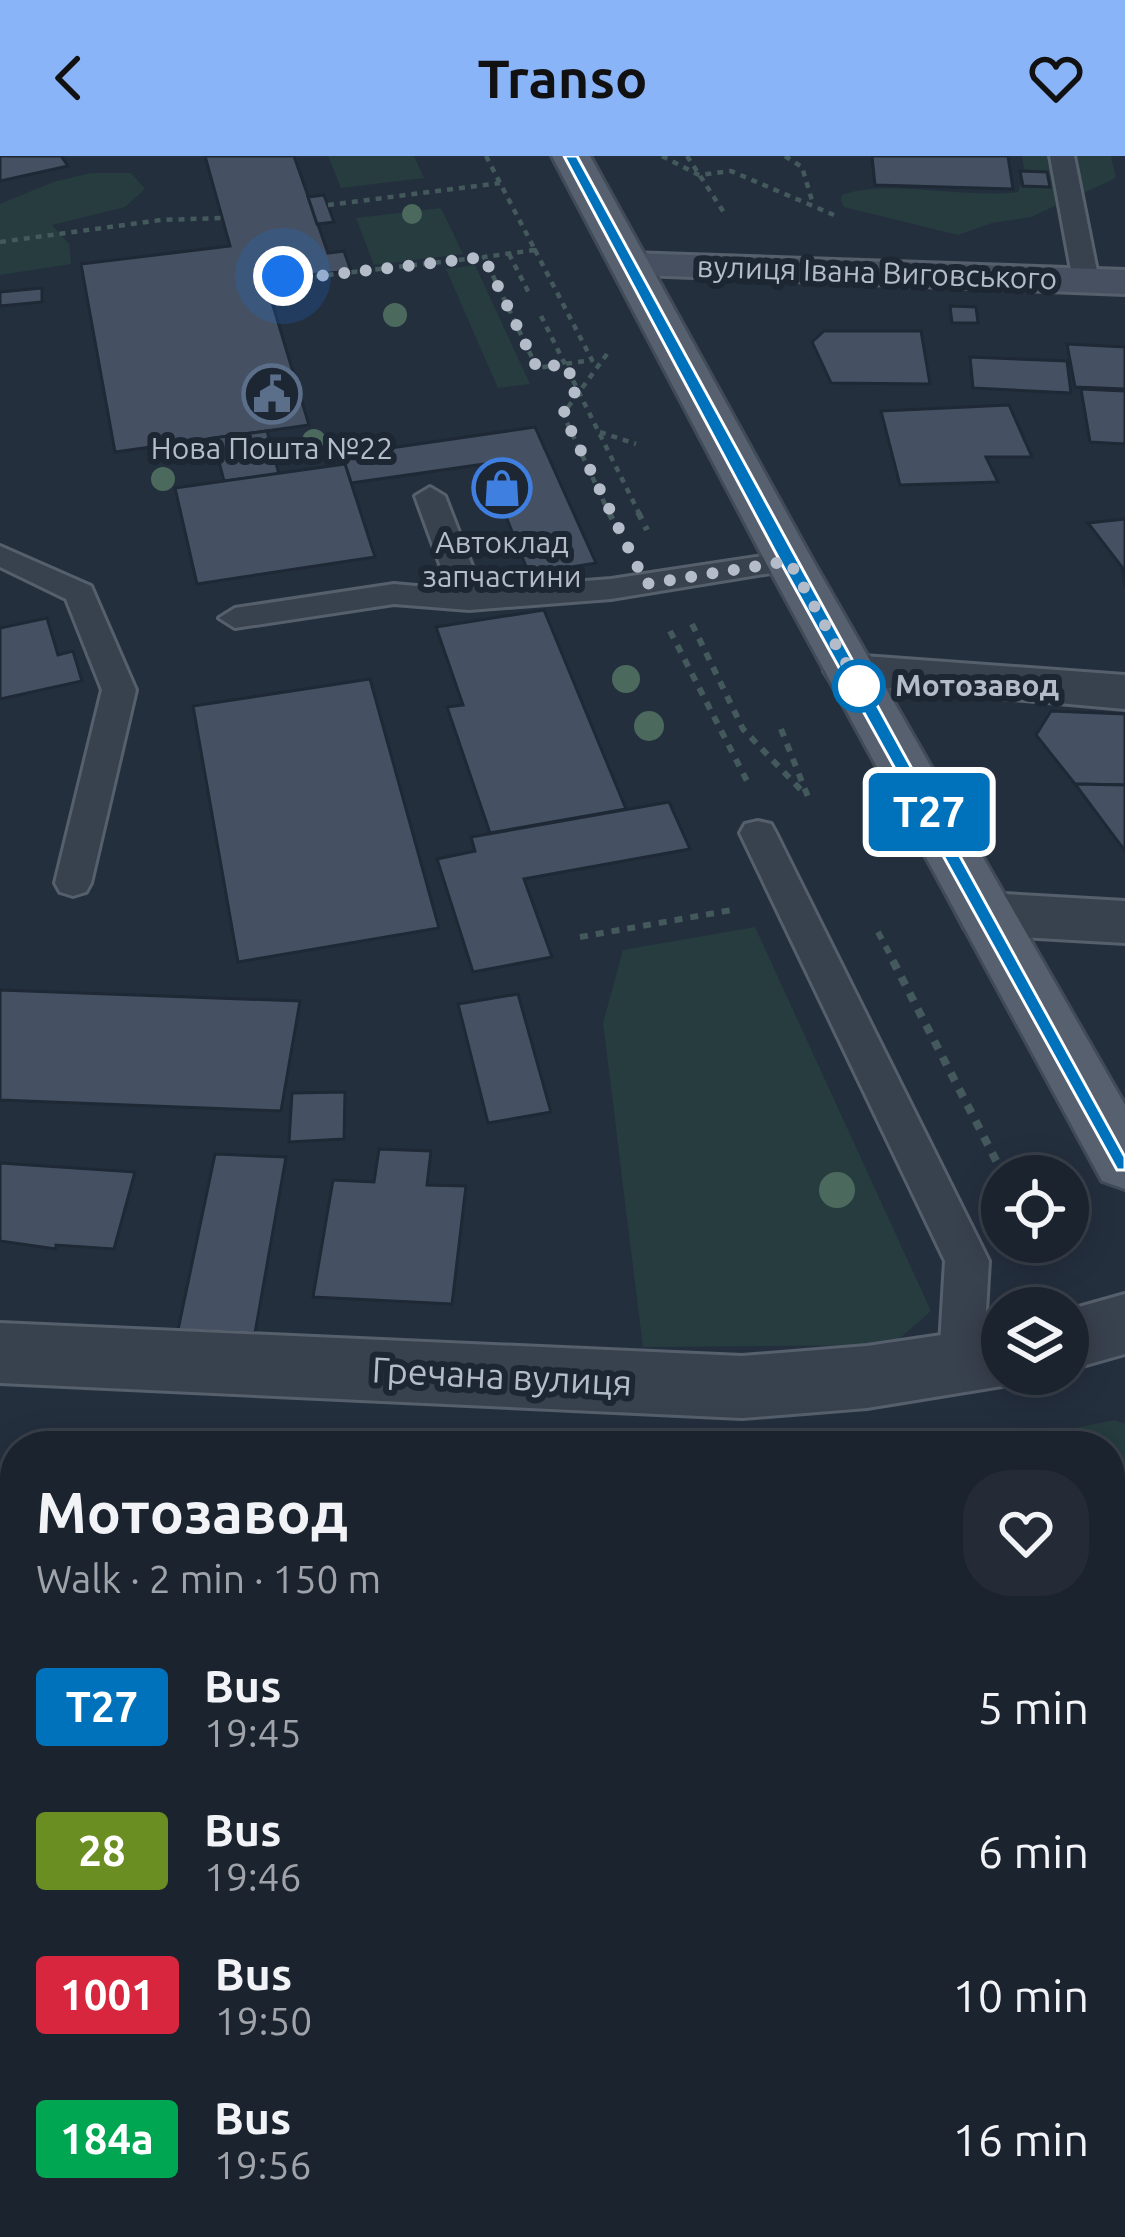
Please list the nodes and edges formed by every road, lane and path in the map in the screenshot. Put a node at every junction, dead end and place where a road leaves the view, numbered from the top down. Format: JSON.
{"nodes":[{"id":1,"x":486,"y":156,"type":"edge"},
{"id":2,"x":571,"y":156,"type":"edge"},
{"id":3,"x":662,"y":156,"type":"edge"},
{"id":4,"x":687,"y":156,"type":"edge"},
{"id":5,"x":785,"y":156,"type":"edge"},
{"id":6,"x":1062,"y":156,"type":"edge"},
{"id":7,"x":699,"y":175,"type":"junction"},
{"id":8,"x":500,"y":183,"type":"junction"},
{"id":9,"x":328,"y":205,"type":"dead end"},
{"id":10,"x":813,"y":206,"type":"junction"},
{"id":11,"x":726,"y":215,"type":"dead end"},
{"id":12,"x":222,"y":218,"type":"dead end"},
{"id":13,"x":847,"y":221,"type":"dead end"},
{"id":14,"x":0,"y":242,"type":"edge"},
{"id":15,"x":535,"y":250,"type":"junction"},
{"id":16,"x":509,"y":254,"type":"junction"},
{"id":17,"x":484,"y":257,"type":"junction"},
{"id":18,"x":630,"y":265,"type":"junction"},
{"id":19,"x":283,"y":276,"type":"dead end"},
{"id":20,"x":1106,"y":282,"type":"edge"},
{"id":21,"x":530,"y":295,"type":"dead end"},
{"id":22,"x":541,"y":316,"type":"dead end"},
{"id":23,"x":598,"y":338,"type":"dead end"},
{"id":24,"x":565,"y":364,"type":"junction"},
{"id":25,"x":577,"y":388,"type":"junction"},
{"id":26,"x":599,"y":432,"type":"junction"},
{"id":27,"x":636,"y":444,"type":"dead end"},
{"id":28,"x":430,"y":496,"type":"dead end"},
{"id":29,"x":648,"y":533,"type":"dead end"},
{"id":30,"x":0,"y":556,"type":"edge"},
{"id":31,"x":789,"y":561,"type":"junction"},
{"id":32,"x":646,"y":584,"type":"junction"},
{"id":33,"x":469,"y":600,"type":"junction"},
{"id":34,"x":688,"y":616,"type":"dead end"},
{"id":35,"x":235,"y":618,"type":"dead end"},
{"id":36,"x":850,"y":671,"type":"junction"},
{"id":37,"x":1125,"y":692,"type":"edge"},
{"id":38,"x":781,"y":729,"type":"dead end"},
{"id":39,"x":751,"y":788,"type":"dead end"},
{"id":40,"x":806,"y":795,"type":"junction"},
{"id":41,"x":816,"y":813,"type":"dead end"},
{"id":42,"x":758,"y":833,"type":"dead end"},
{"id":43,"x":74,"y":883,"type":"dead end"},
{"id":44,"x":746,"y":907,"type":"dead end"},
{"id":45,"x":986,"y":914,"type":"junction"},
{"id":46,"x":1125,"y":922,"type":"edge"},
{"id":47,"x":875,"y":926,"type":"dead end"},
{"id":48,"x":580,"y":937,"type":"dead end"},
{"id":49,"x":993,"y":1155,"type":"edge"},
{"id":50,"x":1125,"y":1163,"type":"edge"},
{"id":51,"x":1125,"y":1324,"type":"edge"},
{"id":52,"x":1089,"y":1334,"type":"edge"},
{"id":53,"x":981,"y":1352,"type":"edge"},
{"id":54,"x":0,"y":1353,"type":"edge"},
{"id":55,"x":981,"y":1359,"type":"edge"}],
"edges":[{"from":1,"to":8,"type":"path"},
{"from":2,"to":18,"type":"main road"},
{"from":3,"to":7,"type":"path"},
{"from":4,"to":7,"type":"path"},
{"from":5,"to":10,"type":"path"},
{"from":6,"to":20,"type":"lane"},
{"from":7,"to":10,"type":"path"},
{"from":7,"to":11,"type":"path"},
{"from":8,"to":9,"type":"path"},
{"from":8,"to":15,"type":"path"},
{"from":10,"to":13,"type":"path"},
{"from":12,"to":14,"type":"path"},
{"from":15,"to":16,"type":"path"},
{"from":15,"to":24,"type":"path"},
{"from":16,"to":17,"type":"path"},
{"from":16,"to":21,"type":"path"},
{"from":17,"to":19,"type":"path"},
{"from":17,"to":24,"type":"path"},
{"from":18,"to":20,"type":"main road","name":"вулиця Івана Виговського"},
{"from":18,"to":31,"type":"main road"},
{"from":22,"to":24,"type":"path"},
{"from":23,"to":25,"type":"path"},
{"from":24,"to":25,"type":"path"},
{"from":25,"to":26,"type":"path"},
{"from":25,"to":32,"type":"path"},
{"from":26,"to":27,"type":"path"},
{"from":26,"to":29,"type":"path"},
{"from":28,"to":33,"type":"lane"},
{"from":30,"to":43,"type":"lane"},
{"from":31,"to":32,"type":"lane"},
{"from":31,"to":36,"type":"main road"},
{"from":32,"to":33,"type":"lane"},
{"from":32,"to":39,"type":"path"},
{"from":33,"to":35,"type":"lane"},
{"from":34,"to":40,"type":"path"},
{"from":36,"to":37,"type":"street"},
{"from":36,"to":45,"type":"main road"},
{"from":38,"to":40,"type":"path"},
{"from":40,"to":41,"type":"path"},
{"from":42,"to":53,"type":"lane"},
{"from":44,"to":48,"type":"path"},
{"from":45,"to":46,"type":"street"},
{"from":45,"to":50,"type":"main road"},
{"from":47,"to":49,"type":"path"},
{"from":51,"to":52,"type":"street"},
{"from":54,"to":55,"type":"street","name":"Гречана вулиця"}]}
